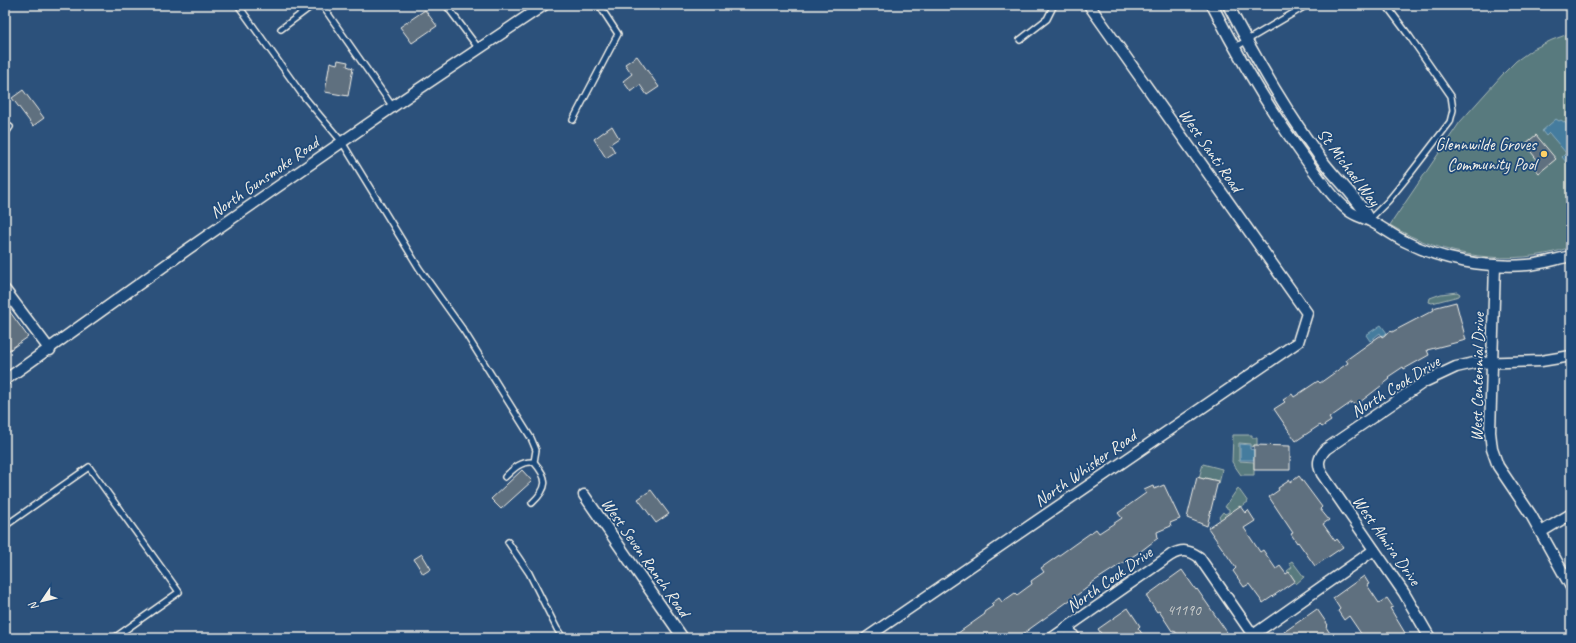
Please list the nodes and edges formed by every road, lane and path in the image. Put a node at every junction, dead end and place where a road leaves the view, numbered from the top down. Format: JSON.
{"nodes":[{"id":1,"x":238,"y":5,"type":"edge"},
{"id":2,"x":313,"y":5,"type":"edge"},
{"id":3,"x":322,"y":5,"type":"edge"},
{"id":4,"x":446,"y":5,"type":"edge"},
{"id":5,"x":544,"y":5,"type":"edge"},
{"id":6,"x":599,"y":5,"type":"edge"},
{"id":7,"x":1054,"y":5,"type":"edge"},
{"id":8,"x":1089,"y":5,"type":"edge"},
{"id":9,"x":1212,"y":5,"type":"edge"},
{"id":10,"x":1228,"y":5,"type":"edge"},
{"id":11,"x":1307,"y":5,"type":"edge"},
{"id":12,"x":1386,"y":5,"type":"edge"},
{"id":13,"x":281,"y":29,"type":"dead end"},
{"id":14,"x":1020,"y":40,"type":"dead end"},
{"id":15,"x":1247,"y":41,"type":"junction"},
{"id":16,"x":1234,"y":48,"type":"junction"},
{"id":17,"x":479,"y":49,"type":"junction"},
{"id":18,"x":393,"y":107,"type":"junction"},
{"id":19,"x":573,"y":120,"type":"dead end"},
{"id":20,"x":10,"y":127,"type":"dead end"},
{"id":21,"x":5,"y":134,"type":"edge"},
{"id":22,"x":342,"y":142,"type":"junction"},
{"id":23,"x":1369,"y":220,"type":"junction"},
{"id":24,"x":1571,"y":256,"type":"edge"},
{"id":25,"x":1495,"y":265,"type":"junction"},
{"id":26,"x":5,"y":290,"type":"edge"},
{"id":27,"x":1307,"y":313,"type":"joint"},
{"id":28,"x":50,"y":350,"type":"junction"},
{"id":29,"x":1571,"y":356,"type":"edge"},
{"id":30,"x":1492,"y":363,"type":"junction"},
{"id":31,"x":5,"y":380,"type":"edge"},
{"id":32,"x":1318,"y":460,"type":"joint"},
{"id":33,"x":534,"y":462,"type":"junction"},
{"id":34,"x":505,"y":477,"type":"dead end"},
{"id":35,"x":584,"y":495,"type":"dead end"},
{"id":36,"x":532,"y":503,"type":"dead end"},
{"id":37,"x":1571,"y":514,"type":"edge"},
{"id":38,"x":5,"y":526,"type":"edge"},
{"id":39,"x":1541,"y":532,"type":"junction"},
{"id":40,"x":508,"y":542,"type":"dead end"},
{"id":41,"x":1374,"y":550,"type":"junction"},
{"id":42,"x":1571,"y":587,"type":"edge"},
{"id":43,"x":1067,"y":627,"type":"junction"},
{"id":44,"x":1254,"y":636,"type":"edge"},
{"id":45,"x":114,"y":638,"type":"edge"},
{"id":46,"x":563,"y":638,"type":"edge"},
{"id":47,"x":683,"y":638,"type":"edge"},
{"id":48,"x":866,"y":638,"type":"edge"},
{"id":49,"x":1052,"y":638,"type":"edge"},
{"id":50,"x":1075,"y":638,"type":"edge"},
{"id":51,"x":1430,"y":638,"type":"edge"}],
"edges":[{"from":1,"to":22,"type":"lane"},
{"from":2,"to":13,"type":"lane"},
{"from":3,"to":18,"type":"lane"},
{"from":4,"to":17,"type":"lane"},
{"from":5,"to":17,"type":"street","name":"North Gunsmoke Road"},
{"from":6,"to":19,"type":"lane"},
{"from":7,"to":14,"type":"lane"},
{"from":8,"to":27,"type":"street","name":"West Santi Road"},
{"from":9,"to":16,"type":"street","name":"St Michael Way"},
{"from":10,"to":15,"type":"street","name":"St Michael Way"},
{"from":11,"to":15,"type":"lane"},
{"from":12,"to":23,"type":"lane"},
{"from":15,"to":16,"type":"lane"},
{"from":15,"to":23,"type":"street","name":"St Michael Way"},
{"from":16,"to":23,"type":"street","name":"St Michael Way"},
{"from":17,"to":18,"type":"street","name":"North Gunsmoke Road"},
{"from":18,"to":22,"type":"street","name":"North Gunsmoke Road"},
{"from":20,"to":21,"type":"lane"},
{"from":22,"to":28,"type":"street","name":"North Gunsmoke Road"},
{"from":22,"to":33,"type":"lane"},
{"from":23,"to":25,"type":"street"},
{"from":24,"to":25,"type":"street"},
{"from":25,"to":30,"type":"street","name":"West Centennial Drive"},
{"from":26,"to":28,"type":"street"},
{"from":27,"to":48,"type":"street","name":"North Whisker Road"},
{"from":28,"to":31,"type":"street","name":"North Gunsmoke Road"},
{"from":29,"to":30,"type":"street","name":"North Cook Drive"},
{"from":30,"to":32,"type":"street","name":"North Cook Drive"},
{"from":30,"to":39,"type":"street","name":"West Centennial Drive"},
{"from":32,"to":41,"type":"street","name":"West Almira Drive"},
{"from":33,"to":34,"type":"lane"},
{"from":33,"to":36,"type":"lane"},
{"from":35,"to":47,"type":"street","name":"West Seven Ranch Road"},
{"from":37,"to":39,"type":"street"},
{"from":38,"to":45,"type":"lane"},
{"from":39,"to":42,"type":"street","name":"West Centennial Drive"},
{"from":40,"to":46,"type":"lane"},
{"from":41,"to":44,"type":"street"},
{"from":41,"to":51,"type":"street","name":"West Almira Drive"},
{"from":43,"to":44,"type":"street","name":"North Cook Drive"},
{"from":43,"to":49,"type":"street","name":"North Cook Drive"},
{"from":43,"to":50,"type":"street"}]}
